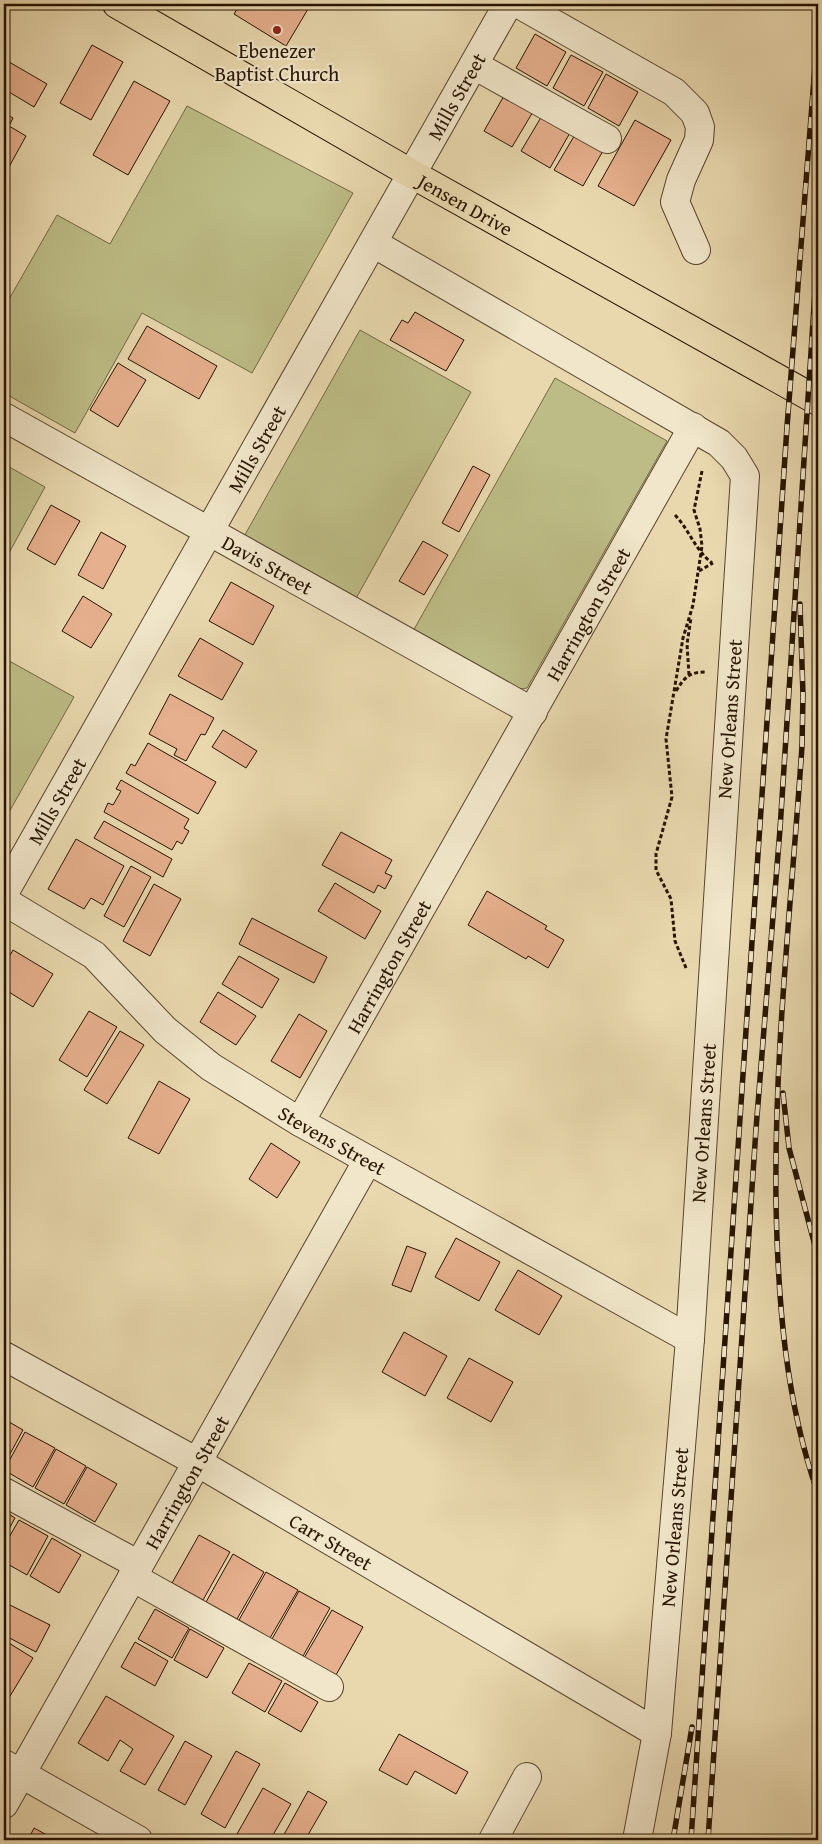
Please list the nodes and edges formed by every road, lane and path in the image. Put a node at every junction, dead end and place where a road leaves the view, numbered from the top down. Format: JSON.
{"nodes":[{"id":1,"x":117,"y":4,"type":"edge"},
{"id":2,"x":508,"y":4,"type":"edge"},
{"id":3,"x":519,"y":4,"type":"edge"},
{"id":4,"x":474,"y":65,"type":"junction"},
{"id":5,"x":607,"y":139,"type":"dead end"},
{"id":6,"x":412,"y":174,"type":"junction"},
{"id":7,"x":372,"y":243,"type":"junction"},
{"id":8,"x":696,"y":250,"type":"dead end"},
{"id":9,"x":818,"y":401,"type":"edge"},
{"id":10,"x":4,"y":417,"type":"edge"},
{"id":11,"x":693,"y":427,"type":"junction"},
{"id":12,"x":719,"y":443,"type":"junction"},
{"id":13,"x":654,"y":497,"type":"junction"},
{"id":14,"x":210,"y":530,"type":"junction"},
{"id":15,"x":701,"y":554,"type":"junction"},
{"id":16,"x":712,"y":563,"type":"dead end"},
{"id":17,"x":693,"y":605,"type":"junction"},
{"id":18,"x":732,"y":673,"type":"junction"},
{"id":19,"x":688,"y":675,"type":"junction"},
{"id":20,"x":674,"y":694,"type":"junction"},
{"id":21,"x":533,"y":712,"type":"junction"},
{"id":22,"x":4,"y":894,"type":"edge"},
{"id":23,"x":4,"y":901,"type":"edge"},
{"id":24,"x":713,"y":979,"type":"junction"},
{"id":25,"x":300,"y":1122,"type":"junction"},
{"id":26,"x":368,"y":1160,"type":"junction"},
{"id":27,"x":690,"y":1339,"type":"junction"},
{"id":28,"x":4,"y":1356,"type":"edge"},
{"id":29,"x":197,"y":1462,"type":"junction"},
{"id":30,"x":4,"y":1492,"type":"edge"},
{"id":31,"x":136,"y":1571,"type":"junction"},
{"id":32,"x":328,"y":1687,"type":"dead end"},
{"id":33,"x":657,"y":1733,"type":"junction"},
{"id":34,"x":12,"y":1768,"type":"edge"},
{"id":35,"x":527,"y":1777,"type":"dead end"},
{"id":36,"x":4,"y":1804,"type":"edge"},
{"id":37,"x":138,"y":1840,"type":"edge"},
{"id":38,"x":493,"y":1840,"type":"edge"},
{"id":39,"x":637,"y":1840,"type":"edge"}],
"edges":[{"from":1,"to":6,"type":"main road","name":"Jensen Drive"},
{"from":2,"to":4,"type":"street","name":"Mills Street"},
{"from":3,"to":8,"type":"street"},
{"from":4,"to":5,"type":"street"},
{"from":4,"to":6,"type":"street","name":"Mills Street"},
{"from":6,"to":7,"type":"street","name":"Mills Street"},
{"from":6,"to":9,"type":"main road","name":"Jensen Drive"},
{"from":7,"to":11,"type":"street"},
{"from":7,"to":14,"type":"street","name":"Mills Street"},
{"from":10,"to":14,"type":"street","name":"Davis Street"},
{"from":11,"to":12,"type":"street","name":"New Orleans Street"},
{"from":11,"to":13,"type":"street","name":"Harrington Street"},
{"from":12,"to":15,"type":"path"},
{"from":12,"to":18,"type":"street","name":"New Orleans Street"},
{"from":13,"to":15,"type":"path"},
{"from":13,"to":21,"type":"street","name":"Harrington Street"},
{"from":14,"to":21,"type":"street","name":"Davis Street"},
{"from":14,"to":22,"type":"street","name":"Mills Street"},
{"from":15,"to":16,"type":"path"},
{"from":15,"to":17,"type":"path"},
{"from":17,"to":19,"type":"path"},
{"from":17,"to":20,"type":"path"},
{"from":18,"to":19,"type":"path"},
{"from":18,"to":24,"type":"street","name":"New Orleans Street"},
{"from":19,"to":20,"type":"path"},
{"from":20,"to":24,"type":"path"},
{"from":21,"to":25,"type":"street","name":"Harrington Street"},
{"from":23,"to":25,"type":"street","name":"Stevens Street"},
{"from":24,"to":27,"type":"street","name":"New Orleans Street"},
{"from":25,"to":26,"type":"street","name":"Stevens Street"},
{"from":26,"to":27,"type":"street","name":"Stevens Street"},
{"from":26,"to":29,"type":"street","name":"Harrington Street"},
{"from":27,"to":33,"type":"street","name":"New Orleans Street"},
{"from":28,"to":29,"type":"street","name":"Carr Street"},
{"from":29,"to":31,"type":"street","name":"Harrington Street"},
{"from":29,"to":33,"type":"street","name":"Carr Street"},
{"from":30,"to":31,"type":"street"},
{"from":31,"to":32,"type":"street"},
{"from":31,"to":34,"type":"street","name":"Harrington Street"},
{"from":33,"to":39,"type":"street","name":"New Orleans Street"},
{"from":34,"to":36,"type":"street","name":"Harrington Street"},
{"from":34,"to":37,"type":"street"},
{"from":35,"to":38,"type":"street"}]}
